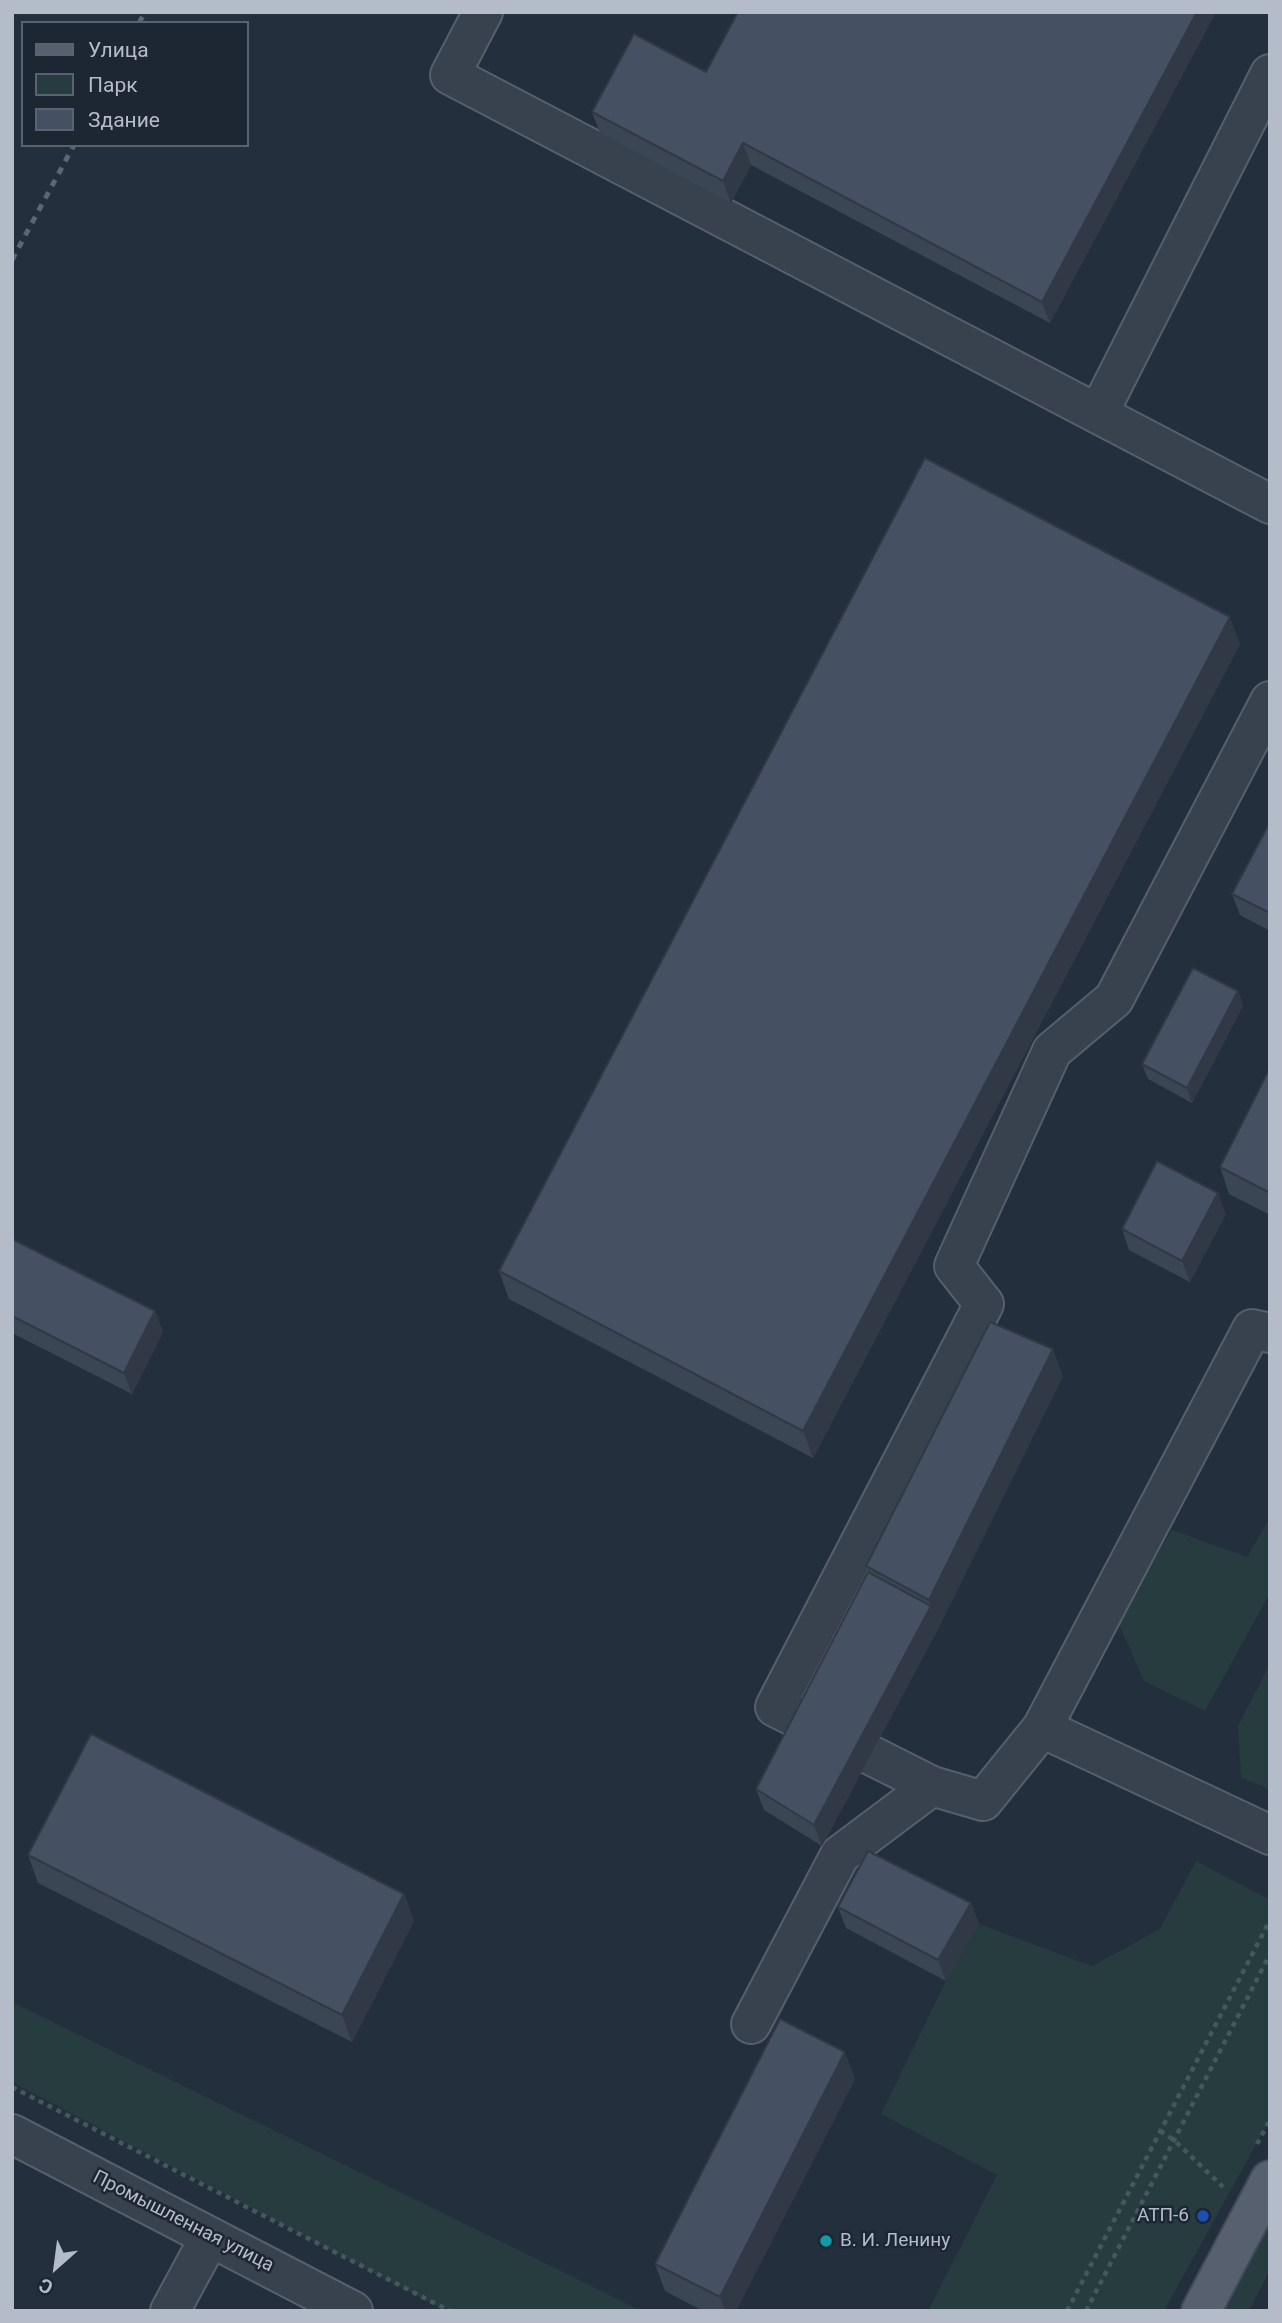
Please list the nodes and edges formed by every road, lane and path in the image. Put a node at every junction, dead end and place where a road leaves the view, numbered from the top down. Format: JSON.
{"nodes":[{"id":1,"x":483,"y":12,"type":"edge"},
{"id":2,"x":1270,"y":74,"type":"edge"},
{"id":3,"x":1098,"y":414,"type":"junction"},
{"id":4,"x":1270,"y":504,"type":"edge"},
{"id":5,"x":1270,"y":701,"type":"edge"},
{"id":6,"x":1270,"y":1333,"type":"edge"},
{"id":7,"x":1042,"y":1728,"type":"junction"},
{"id":8,"x":932,"y":1786,"type":"junction"},
{"id":9,"x":1270,"y":1835,"type":"edge"},
{"id":10,"x":1270,"y":1920,"type":"edge"},
{"id":11,"x":1270,"y":1954,"type":"edge"},
{"id":12,"x":751,"y":2024,"type":"dead end"},
{"id":13,"x":12,"y":2087,"type":"edge"},
{"id":14,"x":1160,"y":2132,"type":"junction"},
{"id":15,"x":12,"y":2134,"type":"edge"},
{"id":16,"x":1174,"y":2140,"type":"junction"},
{"id":17,"x":1270,"y":2180,"type":"edge"},
{"id":18,"x":1231,"y":2195,"type":"dead end"},
{"id":19,"x":210,"y":2237,"type":"junction"},
{"id":20,"x":170,"y":2311,"type":"edge"},
{"id":21,"x":353,"y":2311,"type":"edge"},
{"id":22,"x":450,"y":2311,"type":"edge"},
{"id":23,"x":1067,"y":2311,"type":"edge"},
{"id":24,"x":1086,"y":2311,"type":"edge"},
{"id":25,"x":1202,"y":2311,"type":"edge"}],
"edges":[{"from":1,"to":3,"type":"street"},
{"from":2,"to":3,"type":"street"},
{"from":3,"to":4,"type":"street"},
{"from":5,"to":8,"type":"street"},
{"from":6,"to":7,"type":"street"},
{"from":7,"to":8,"type":"street"},
{"from":7,"to":9,"type":"street"},
{"from":8,"to":12,"type":"street"},
{"from":10,"to":14,"type":"path"},
{"from":11,"to":16,"type":"path"},
{"from":13,"to":22,"type":"path"},
{"from":14,"to":16,"type":"path"},
{"from":14,"to":23,"type":"path"},
{"from":15,"to":19,"type":"street","name":"Промышленная улица"},
{"from":16,"to":18,"type":"path"},
{"from":16,"to":24,"type":"path"},
{"from":17,"to":25,"type":"main road"},
{"from":19,"to":20,"type":"street"},
{"from":19,"to":21,"type":"street","name":"Промышленная улица"}]}
